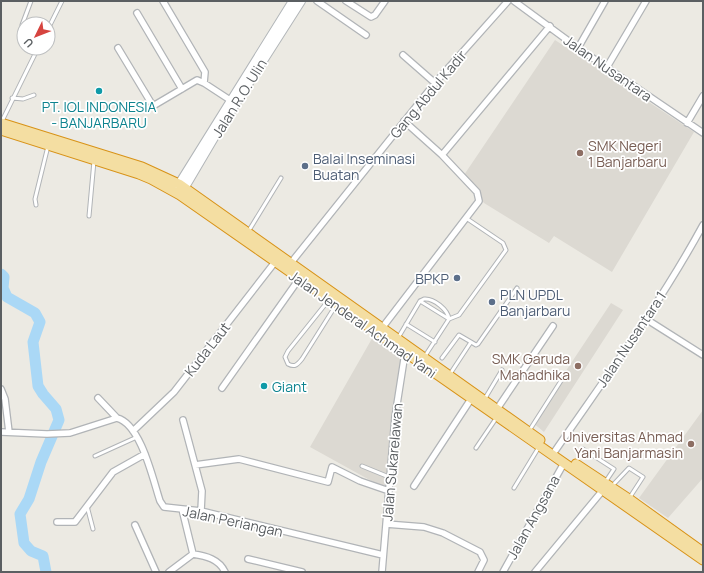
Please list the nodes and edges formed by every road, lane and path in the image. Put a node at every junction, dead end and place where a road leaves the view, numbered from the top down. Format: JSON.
{"nodes":[{"id":1,"x":31,"y":1,"type":"edge"},
{"id":2,"x":62,"y":1,"type":"edge"},
{"id":3,"x":163,"y":1,"type":"edge"},
{"id":4,"x":293,"y":1,"type":"edge"},
{"id":5,"x":301,"y":1,"type":"edge"},
{"id":6,"x":317,"y":1,"type":"edge"},
{"id":7,"x":346,"y":1,"type":"edge"},
{"id":8,"x":385,"y":1,"type":"edge"},
{"id":9,"x":508,"y":1,"type":"edge"},
{"id":10,"x":514,"y":1,"type":"edge"},
{"id":11,"x":605,"y":1,"type":"edge"},
{"id":12,"x":646,"y":1,"type":"edge"},
{"id":13,"x":137,"y":12,"type":"dead end"},
{"id":14,"x":25,"y":16,"type":"edge"},
{"id":15,"x":54,"y":16,"type":"edge"},
{"id":16,"x":550,"y":26,"type":"junction"},
{"id":17,"x":366,"y":35,"type":"dead end"},
{"id":18,"x":118,"y":48,"type":"dead end"},
{"id":19,"x":578,"y":48,"type":"junction"},
{"id":20,"x":403,"y":55,"type":"dead end"},
{"id":21,"x":34,"y":56,"type":"edge"},
{"id":22,"x":607,"y":66,"type":"junction"},
{"id":23,"x":204,"y":82,"type":"junction"},
{"id":24,"x":435,"y":83,"type":"junction"},
{"id":25,"x":182,"y":89,"type":"junction"},
{"id":26,"x":34,"y":95,"type":"dead end"},
{"id":27,"x":703,"y":96,"type":"edge"},
{"id":28,"x":12,"y":98,"type":"junction"},
{"id":29,"x":230,"y":100,"type":"junction"},
{"id":30,"x":404,"y":121,"type":"junction"},
{"id":31,"x":1,"y":123,"type":"edge"},
{"id":32,"x":688,"y":123,"type":"junction"},
{"id":33,"x":1,"y":130,"type":"edge"},
{"id":34,"x":703,"y":133,"type":"edge"},
{"id":35,"x":212,"y":134,"type":"junction"},
{"id":36,"x":48,"y":145,"type":"junction"},
{"id":37,"x":442,"y":155,"type":"junction"},
{"id":38,"x":94,"y":160,"type":"junction"},
{"id":39,"x":281,"y":178,"type":"dead end"},
{"id":40,"x":179,"y":190,"type":"junction"},
{"id":41,"x":36,"y":205,"type":"dead end"},
{"id":42,"x":90,"y":216,"type":"dead end"},
{"id":43,"x":466,"y":218,"type":"junction"},
{"id":44,"x":703,"y":225,"type":"edge"},
{"id":45,"x":247,"y":233,"type":"junction"},
{"id":46,"x":274,"y":262,"type":"junction"},
{"id":47,"x":290,"y":264,"type":"junction"},
{"id":48,"x":299,"y":279,"type":"junction"},
{"id":49,"x":517,"y":288,"type":"dead end"},
{"id":50,"x":420,"y":301,"type":"junction"},
{"id":51,"x":332,"y":302,"type":"junction"},
{"id":52,"x":352,"y":312,"type":"junction"},
{"id":53,"x":448,"y":319,"type":"junction"},
{"id":54,"x":646,"y":319,"type":"junction"},
{"id":55,"x":406,"y":324,"type":"junction"},
{"id":56,"x":553,"y":326,"type":"dead end"},
{"id":57,"x":382,"y":328,"type":"junction"},
{"id":58,"x":397,"y":339,"type":"junction"},
{"id":59,"x":435,"y":342,"type":"junction"},
{"id":60,"x":471,"y":342,"type":"junction"},
{"id":61,"x":405,"y":353,"type":"junction"},
{"id":62,"x":703,"y":355,"type":"edge"},
{"id":63,"x":424,"y":357,"type":"junction"},
{"id":64,"x":442,"y":358,"type":"dead end"},
{"id":65,"x":502,"y":370,"type":"dead end"},
{"id":66,"x":566,"y":373,"type":"dead end"},
{"id":67,"x":449,"y":375,"type":"junction"},
{"id":68,"x":222,"y":388,"type":"dead end"},
{"id":69,"x":1,"y":389,"type":"edge"},
{"id":70,"x":98,"y":398,"type":"dead end"},
{"id":71,"x":471,"y":399,"type":"junction"},
{"id":72,"x":484,"y":400,"type":"junction"},
{"id":73,"x":497,"y":413,"type":"junction"},
{"id":74,"x":117,"y":418,"type":"junction"},
{"id":75,"x":183,"y":420,"type":"dead end"},
{"id":76,"x":133,"y":430,"type":"junction"},
{"id":77,"x":528,"y":431,"type":"junction"},
{"id":78,"x":1,"y":432,"type":"edge"},
{"id":79,"x":9,"y":432,"type":"junction"},
{"id":80,"x":136,"y":437,"type":"junction"},
{"id":81,"x":539,"y":446,"type":"junction"},
{"id":82,"x":476,"y":448,"type":"dead end"},
{"id":83,"x":583,"y":449,"type":"dead end"},
{"id":84,"x":555,"y":451,"type":"junction"},
{"id":85,"x":145,"y":454,"type":"junction"},
{"id":86,"x":95,"y":456,"type":"dead end"},
{"id":87,"x":564,"y":463,"type":"junction"},
{"id":88,"x":195,"y":465,"type":"junction"},
{"id":89,"x":362,"y":466,"type":"dead end"},
{"id":90,"x":389,"y":477,"type":"junction"},
{"id":91,"x":414,"y":486,"type":"dead end"},
{"id":92,"x":606,"y":486,"type":"junction"},
{"id":93,"x":514,"y":488,"type":"dead end"},
{"id":94,"x":389,"y":491,"type":"junction"},
{"id":95,"x":629,"y":499,"type":"junction"},
{"id":96,"x":86,"y":504,"type":"junction"},
{"id":97,"x":182,"y":509,"type":"junction"},
{"id":98,"x":201,"y":511,"type":"junction"},
{"id":99,"x":57,"y":522,"type":"dead end"},
{"id":100,"x":386,"y":524,"type":"junction"},
{"id":101,"x":135,"y":525,"type":"dead end"},
{"id":102,"x":93,"y":529,"type":"dead end"},
{"id":103,"x":672,"y":534,"type":"junction"},
{"id":104,"x":684,"y":543,"type":"junction"},
{"id":105,"x":703,"y":552,"type":"edge"},
{"id":106,"x":193,"y":554,"type":"junction"},
{"id":107,"x":383,"y":555,"type":"junction"},
{"id":108,"x":248,"y":559,"type":"dead end"},
{"id":109,"x":703,"y":560,"type":"edge"},
{"id":110,"x":178,"y":569,"type":"edge"},
{"id":111,"x":156,"y":572,"type":"edge"},
{"id":112,"x":169,"y":572,"type":"edge"},
{"id":113,"x":225,"y":572,"type":"edge"},
{"id":114,"x":302,"y":572,"type":"edge"},
{"id":115,"x":382,"y":572,"type":"edge"},
{"id":116,"x":478,"y":572,"type":"edge"},
{"id":117,"x":503,"y":572,"type":"edge"},
{"id":118,"x":535,"y":572,"type":"edge"}],
"edges":[{"from":1,"to":14,"type":"lane"},
{"from":2,"to":15,"type":"lane"},
{"from":3,"to":23,"type":"street"},
{"from":4,"to":29,"type":"main road","name":"Jalan R.O. Ulin"},
{"from":5,"to":35,"type":"main road","name":"Jalan R.O. Ulin"},
{"from":6,"to":17,"type":"street"},
{"from":7,"to":8,"type":"street"},
{"from":9,"to":24,"type":"street","name":"Gang Abdul Kadir"},
{"from":10,"to":16,"type":"street","name":"Jalan Nusantara"},
{"from":11,"to":19,"type":"street"},
{"from":12,"to":22,"type":"street"},
{"from":13,"to":25,"type":"street"},
{"from":16,"to":19,"type":"street","name":"Jalan Nusantara"},
{"from":16,"to":37,"type":"street"},
{"from":18,"to":25,"type":"street"},
{"from":19,"to":22,"type":"street","name":"Jalan Nusantara"},
{"from":20,"to":24,"type":"street"},
{"from":21,"to":28,"type":"lane"},
{"from":22,"to":32,"type":"street","name":"Jalan Nusantara"},
{"from":23,"to":25,"type":"street"},
{"from":23,"to":29,"type":"street"},
{"from":24,"to":30,"type":"street","name":"Gang Abdul Kadir"},
{"from":26,"to":28,"type":"lane"},
{"from":27,"to":32,"type":"street"},
{"from":28,"to":31,"type":"lane"},
{"from":29,"to":35,"type":"main road","name":"Jalan R.O. Ulin"},
{"from":30,"to":37,"type":"street"},
{"from":30,"to":47,"type":"street","name":"Gang Abdul Kadir"},
{"from":31,"to":40,"type":"highway","name":"Jalan Jenderal Achmad Yani"},
{"from":32,"to":34,"type":"street","name":"Jalan Nusantara"},
{"from":33,"to":36,"type":"highway","name":"Jalan Jenderal Achmad Yani"},
{"from":35,"to":40,"type":"main road","name":"Jalan R.O. Ulin"},
{"from":36,"to":38,"type":"highway","name":"Jalan Jenderal Achmad Yani"},
{"from":36,"to":41,"type":"lane"},
{"from":37,"to":43,"type":"street"},
{"from":38,"to":40,"type":"highway","name":"Jalan Jenderal Achmad Yani"},
{"from":38,"to":42,"type":"lane"},
{"from":39,"to":45,"type":"lane"},
{"from":40,"to":45,"type":"highway","name":"Jalan Jenderal Achmad Yani"},
{"from":40,"to":46,"type":"highway","name":"Jalan Jenderal Achmad Yani"},
{"from":43,"to":53,"type":"lane"},
{"from":43,"to":57,"type":"street"},
{"from":44,"to":54,"type":"street","name":"Jalan Nusantara 1"},
{"from":45,"to":47,"type":"highway","name":"Jalan Jenderal Achmad Yani"},
{"from":46,"to":48,"type":"highway","name":"Jalan Jenderal Achmad Yani"},
{"from":46,"to":76,"type":"street","name":"Kuda Laut"},
{"from":47,"to":52,"type":"highway","name":"Jalan Jenderal Achmad Yani"},
{"from":48,"to":51,"type":"highway","name":"Jalan Jenderal Achmad Yani"},
{"from":48,"to":68,"type":"street"},
{"from":49,"to":60,"type":"lane"},
{"from":50,"to":53,"type":"lane"},
{"from":50,"to":53,"type":"lane"},
{"from":50,"to":55,"type":"lane"},
{"from":51,"to":51,"type":"lane"},
{"from":51,"to":52,"type":"highway","name":"Jalan Jenderal Achmad Yani"},
{"from":52,"to":57,"type":"highway","name":"Jalan Jenderal Achmad Yani"},
{"from":52,"to":61,"type":"highway","name":"Jalan Jenderal Achmad Yani"},
{"from":53,"to":59,"type":"lane"},
{"from":54,"to":62,"type":"street"},
{"from":54,"to":84,"type":"street","name":"Jalan Nusantara 1"},
{"from":55,"to":58,"type":"lane"},
{"from":55,"to":59,"type":"lane"},
{"from":56,"to":73,"type":"street"},
{"from":57,"to":58,"type":"highway","name":"Jalan Jenderal Achmad Yani"},
{"from":58,"to":63,"type":"highway","name":"Jalan Jenderal Achmad Yani"},
{"from":59,"to":63,"type":"lane"},
{"from":60,"to":64,"type":"lane"},
{"from":60,"to":67,"type":"lane"},
{"from":61,"to":71,"type":"highway","name":"Jalan Jenderal Achmad Yani"},
{"from":61,"to":90,"type":"street","name":"Jalan Sukarelawan"},
{"from":63,"to":67,"type":"highway","name":"Jalan Jenderal Achmad Yani"},
{"from":65,"to":72,"type":"lane"},
{"from":66,"to":77,"type":"lane"},
{"from":67,"to":72,"type":"highway","name":"Jalan Jenderal Achmad Yani"},
{"from":69,"to":79,"type":"street"},
{"from":70,"to":74,"type":"street"},
{"from":71,"to":73,"type":"highway","name":"Jalan Jenderal Achmad Yani"},
{"from":71,"to":91,"type":"street"},
{"from":72,"to":73,"type":"highway","name":"Jalan Jenderal Achmad Yani"},
{"from":73,"to":77,"type":"highway","name":"Jalan Jenderal Achmad Yani"},
{"from":73,"to":81,"type":"highway","name":"Jalan Jenderal Achmad Yani"},
{"from":73,"to":82,"type":"lane"},
{"from":74,"to":76,"type":"street"},
{"from":74,"to":79,"type":"street"},
{"from":75,"to":88,"type":"street"},
{"from":76,"to":80,"type":"street","name":"Jalan Periangan"},
{"from":77,"to":84,"type":"highway","name":"Jalan Jenderal Achmad Yani"},
{"from":78,"to":79,"type":"street"},
{"from":80,"to":85,"type":"street","name":"Jalan Periangan"},
{"from":80,"to":86,"type":"lane"},
{"from":81,"to":87,"type":"highway","name":"Jalan Jenderal Achmad Yani"},
{"from":81,"to":93,"type":"lane"},
{"from":83,"to":92,"type":"lane"},
{"from":84,"to":92,"type":"highway","name":"Jalan Jenderal Achmad Yani"},
{"from":85,"to":96,"type":"street"},
{"from":85,"to":97,"type":"street","name":"Jalan Periangan"},
{"from":87,"to":92,"type":"highway","name":"Jalan Jenderal Achmad Yani"},
{"from":87,"to":117,"type":"street","name":"Jalan Angsana"},
{"from":88,"to":94,"type":"street"},
{"from":88,"to":98,"type":"street"},
{"from":89,"to":90,"type":"lane"},
{"from":90,"to":94,"type":"street","name":"Jalan Sukarelawan"},
{"from":92,"to":95,"type":"highway","name":"Jalan Jenderal Achmad Yani"},
{"from":92,"to":95,"type":"lane"},
{"from":92,"to":103,"type":"highway","name":"Jalan Jenderal Achmad Yani"},
{"from":92,"to":118,"type":"street"},
{"from":94,"to":100,"type":"street","name":"Jalan Sukarelawan"},
{"from":95,"to":103,"type":"highway","name":"Jalan Jenderal Achmad Yani"},
{"from":96,"to":99,"type":"street"},
{"from":96,"to":102,"type":"lane"},
{"from":97,"to":98,"type":"street","name":"Jalan Periangan"},
{"from":97,"to":106,"type":"street"},
{"from":98,"to":107,"type":"street","name":"Jalan Periangan"},
{"from":100,"to":107,"type":"street","name":"Jalan Sukarelawan"},
{"from":100,"to":116,"type":"street"},
{"from":101,"to":111,"type":"street"},
{"from":103,"to":104,"type":"highway","name":"Jalan Jenderal Achmad Yani"},
{"from":104,"to":105,"type":"highway","name":"Jalan Jenderal Achmad Yani"},
{"from":104,"to":109,"type":"highway","name":"Jalan Jenderal Achmad Yani"},
{"from":106,"to":110,"type":"street"},
{"from":106,"to":113,"type":"street"},
{"from":107,"to":115,"type":"street","name":"Jalan Sukarelawan"},
{"from":108,"to":114,"type":"street"},
{"from":110,"to":112,"type":"street"}]}
